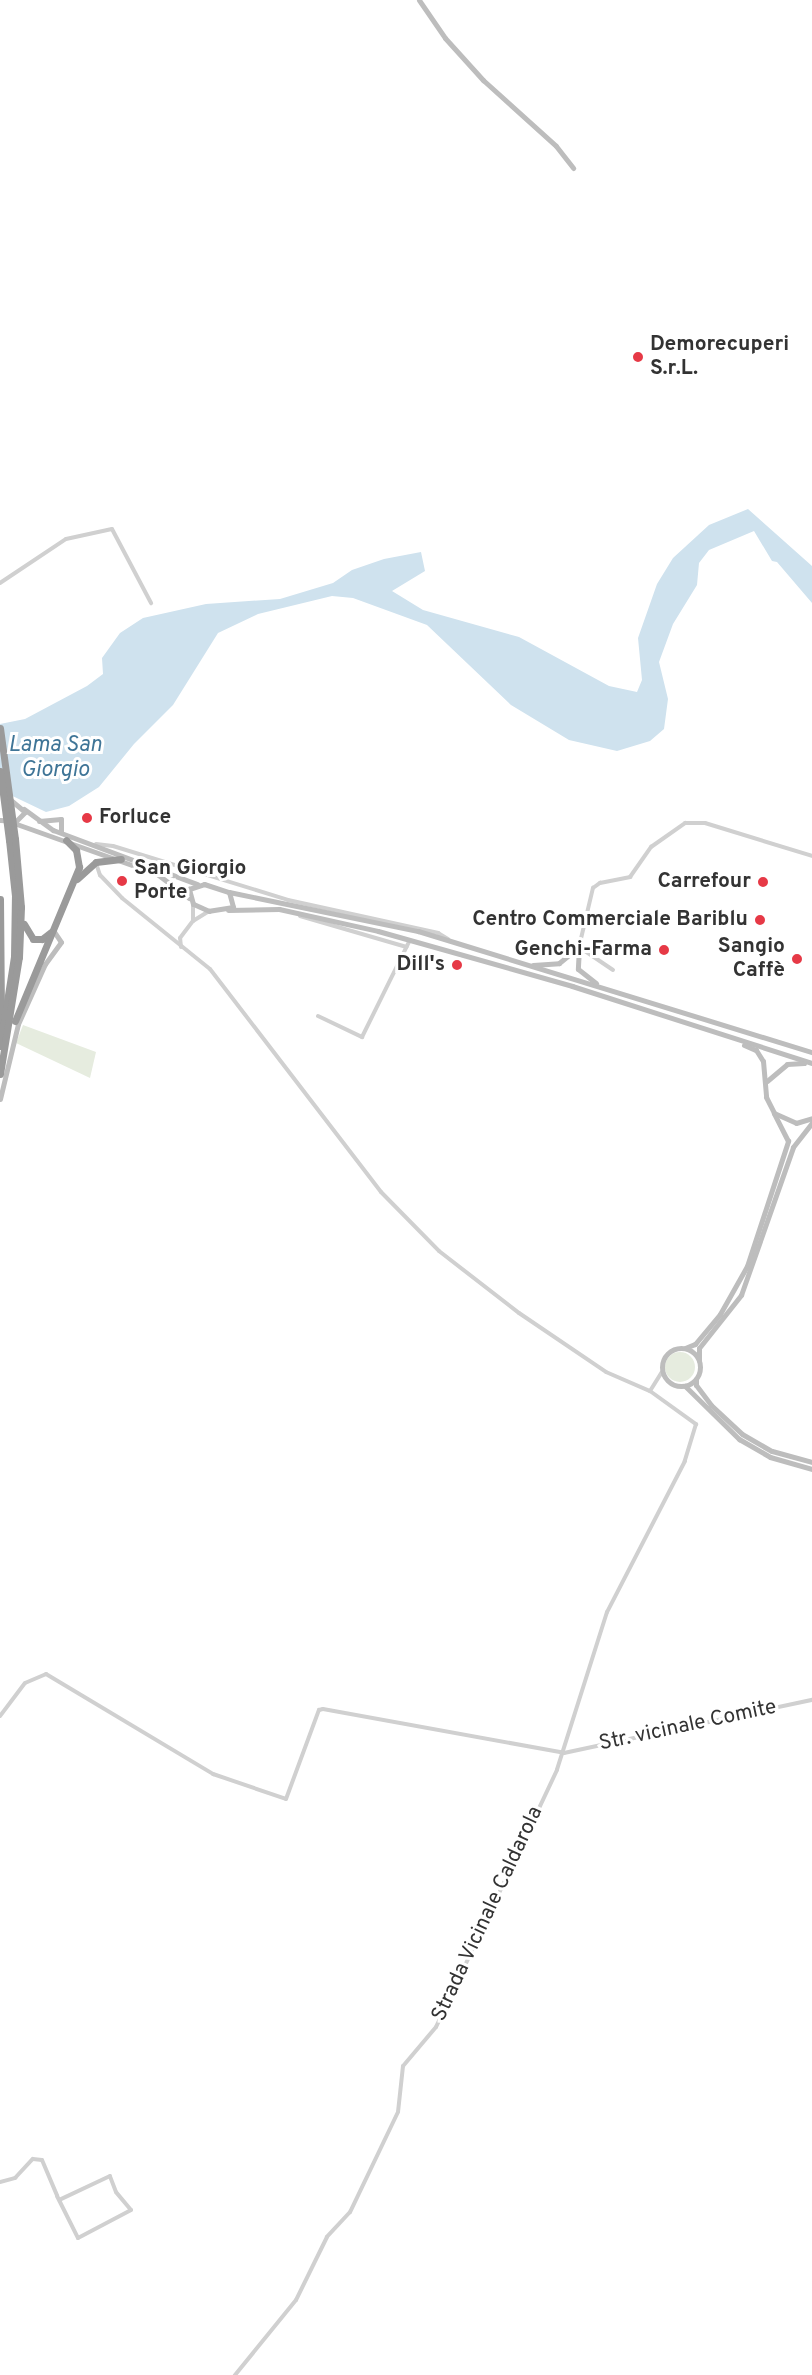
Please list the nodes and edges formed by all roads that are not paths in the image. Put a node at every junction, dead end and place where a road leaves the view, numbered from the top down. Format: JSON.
{"nodes":[{"id":1,"x":419,"y":0,"type":"edge"},
{"id":2,"x":573,"y":168,"type":"dead end"},
{"id":3,"x":0,"y":583,"type":"edge"},
{"id":4,"x":151,"y":603,"type":"dead end"},
{"id":5,"x":0,"y":728,"type":"edge"},
{"id":6,"x":0,"y":771,"type":"edge"},
{"id":7,"x":0,"y":794,"type":"edge"},
{"id":8,"x":24,"y":809,"type":"junction"},
{"id":9,"x":0,"y":819,"type":"edge"},
{"id":10,"x":10,"y":821,"type":"junction"},
{"id":11,"x":38,"y":821,"type":"junction"},
{"id":12,"x":64,"y":836,"type":"junction"},
{"id":13,"x":12,"y":840,"type":"junction"},
{"id":14,"x":96,"y":844,"type":"junction"},
{"id":15,"x":812,"y":856,"type":"edge"},
{"id":16,"x":120,"y":859,"type":"junction"},
{"id":17,"x":96,"y":861,"type":"junction"},
{"id":18,"x":218,"y":880,"type":"junction"},
{"id":19,"x":74,"y":884,"type":"junction"},
{"id":20,"x":197,"y":884,"type":"junction"},
{"id":21,"x":215,"y":887,"type":"junction"},
{"id":22,"x":229,"y":892,"type":"junction"},
{"id":23,"x":189,"y":898,"type":"junction"},
{"id":24,"x":0,"y":899,"type":"edge"},
{"id":25,"x":193,"y":904,"type":"junction"},
{"id":26,"x":21,"y":906,"type":"junction"},
{"id":27,"x":228,"y":910,"type":"junction"},
{"id":28,"x":209,"y":911,"type":"junction"},
{"id":29,"x":294,"y":912,"type":"junction"},
{"id":30,"x":1,"y":917,"type":"edge"},
{"id":31,"x":193,"y":921,"type":"junction"},
{"id":32,"x":11,"y":924,"type":"junction"},
{"id":33,"x":53,"y":930,"type":"junction"},
{"id":34,"x":2,"y":937,"type":"junction"},
{"id":35,"x":180,"y":938,"type":"junction"},
{"id":36,"x":170,"y":939,"type":"junction"},
{"id":37,"x":410,"y":939,"type":"junction"},
{"id":38,"x":454,"y":943,"type":"junction"},
{"id":39,"x":407,"y":947,"type":"junction"},
{"id":40,"x":579,"y":947,"type":"junction"},
{"id":41,"x":181,"y":948,"type":"junction"},
{"id":42,"x":503,"y":958,"type":"junction"},
{"id":43,"x":1,"y":968,"type":"edge"},
{"id":44,"x":613,"y":970,"type":"dead end"},
{"id":45,"x":631,"y":998,"type":"junction"},
{"id":46,"x":318,"y":1016,"type":"dead end"},
{"id":47,"x":701,"y":1028,"type":"junction"},
{"id":48,"x":2,"y":1044,"type":"edge"},
{"id":49,"x":812,"y":1051,"type":"edge"},
{"id":50,"x":812,"y":1064,"type":"edge"},
{"id":51,"x":0,"y":1074,"type":"edge"},
{"id":52,"x":767,"y":1081,"type":"junction"},
{"id":53,"x":0,"y":1099,"type":"edge"},
{"id":54,"x":774,"y":1113,"type":"junction"},
{"id":55,"x":812,"y":1118,"type":"edge"},
{"id":56,"x":812,"y":1123,"type":"edge"},
{"id":57,"x":685,"y":1348,"type":"junction"},
{"id":58,"x":699,"y":1360,"type":"junction"},
{"id":59,"x":662,"y":1372,"type":"junction"},
{"id":60,"x":696,"y":1379,"type":"junction"},
{"id":61,"x":667,"y":1381,"type":"junction"},
{"id":62,"x":659,"y":1382,"type":"junction"},
{"id":63,"x":685,"y":1386,"type":"junction"},
{"id":64,"x":650,"y":1390,"type":"junction"},
{"id":65,"x":812,"y":1462,"type":"edge"},
{"id":66,"x":812,"y":1469,"type":"edge"},
{"id":67,"x":812,"y":1700,"type":"edge"},
{"id":68,"x":0,"y":1716,"type":"edge"},
{"id":69,"x":564,"y":1753,"type":"junction"},
{"id":70,"x":0,"y":2182,"type":"edge"},
{"id":71,"x":59,"y":2200,"type":"junction"},
{"id":72,"x":235,"y":2375,"type":"edge"}],
"edges":[{"from":1,"to":2,"type":"main road"},
{"from":3,"to":4,"type":"street"},
{"from":5,"to":13,"type":"highway","bridge":true},
{"from":6,"to":13,"type":"highway","bridge":true},
{"from":7,"to":8,"type":"main road"},
{"from":8,"to":10,"type":"main road"},
{"from":8,"to":11,"type":"main road"},
{"from":9,"to":10,"type":"main road"},
{"from":10,"to":12,"type":"main road"},
{"from":11,"to":12,"type":"main road"},
{"from":11,"to":12,"type":"main road"},
{"from":12,"to":14,"type":"main road"},
{"from":12,"to":16,"type":"main road"},
{"from":12,"to":19,"type":"highway"},
{"from":13,"to":26,"type":"highway"},
{"from":13,"to":32,"type":"highway"},
{"from":14,"to":18,"type":"street"},
{"from":14,"to":20,"type":"main road"},
{"from":15,"to":40,"type":"street"},
{"from":16,"to":17,"type":"highway"},
{"from":16,"to":23,"type":"main road"},
{"from":17,"to":19,"type":"highway"},
{"from":17,"to":36,"type":"street"},
{"from":18,"to":21,"type":"street"},
{"from":18,"to":38,"type":"street"},
{"from":19,"to":33,"type":"highway"},
{"from":20,"to":21,"type":"main road"},
{"from":20,"to":23,"type":"main road"},
{"from":21,"to":22,"type":"main road"},
{"from":22,"to":27,"type":"main road"},
{"from":22,"to":38,"type":"main road"},
{"from":23,"to":25,"type":"main road"},
{"from":24,"to":30,"type":"highway"},
{"from":25,"to":28,"type":"main road"},
{"from":25,"to":31,"type":"street"},
{"from":26,"to":33,"type":"highway"},
{"from":26,"to":48,"type":"highway"},
{"from":27,"to":28,"type":"main road"},
{"from":27,"to":29,"type":"main road"},
{"from":28,"to":31,"type":"street"},
{"from":29,"to":37,"type":"main road"},
{"from":29,"to":39,"type":"street"},
{"from":30,"to":32,"type":"highway"},
{"from":30,"to":34,"type":"highway"},
{"from":31,"to":35,"type":"street"},
{"from":32,"to":34,"type":"highway"},
{"from":32,"to":48,"type":"highway"},
{"from":33,"to":48,"type":"highway"},
{"from":33,"to":53,"type":"main road"},
{"from":34,"to":43,"type":"highway"},
{"from":35,"to":36,"type":"street"},
{"from":35,"to":41,"type":"street"},
{"from":36,"to":41,"type":"street"},
{"from":37,"to":39,"type":"street"},
{"from":37,"to":47,"type":"main road"},
{"from":38,"to":42,"type":"main road"},
{"from":39,"to":46,"type":"street"},
{"from":40,"to":42,"type":"main road"},
{"from":40,"to":44,"type":"street"},
{"from":40,"to":45,"type":"main road"},
{"from":41,"to":64,"type":"street"},
{"from":42,"to":45,"type":"main road"},
{"from":43,"to":48,"type":"highway"},
{"from":45,"to":49,"type":"main road"},
{"from":47,"to":50,"type":"main road"},
{"from":47,"to":52,"type":"main road"},
{"from":48,"to":51,"type":"highway"},
{"from":50,"to":52,"type":"main road"},
{"from":52,"to":54,"type":"main road"},
{"from":54,"to":55,"type":"main road"},
{"from":54,"to":57,"type":"main road"},
{"from":56,"to":58,"type":"main road"},
{"from":57,"to":58,"type":"main road"},
{"from":57,"to":59,"type":"main road"},
{"from":58,"to":60,"type":"main road"},
{"from":59,"to":61,"type":"main road"},
{"from":59,"to":62,"type":"street"},
{"from":60,"to":63,"type":"main road"},
{"from":60,"to":65,"type":"main road"},
{"from":61,"to":62,"type":"street"},
{"from":61,"to":63,"type":"main road"},
{"from":62,"to":64,"type":"street"},
{"from":63,"to":66,"type":"main road"},
{"from":64,"to":69,"type":"street","name":"Strada Vicinale Caldarola"},
{"from":67,"to":69,"type":"street","name":"Str. vicinale Comite"},
{"from":68,"to":69,"type":"street"},
{"from":69,"to":72,"type":"street","name":"Strada Vicinale Caldarola"},
{"from":70,"to":71,"type":"street"},
{"from":71,"to":71,"type":"street"}]}
